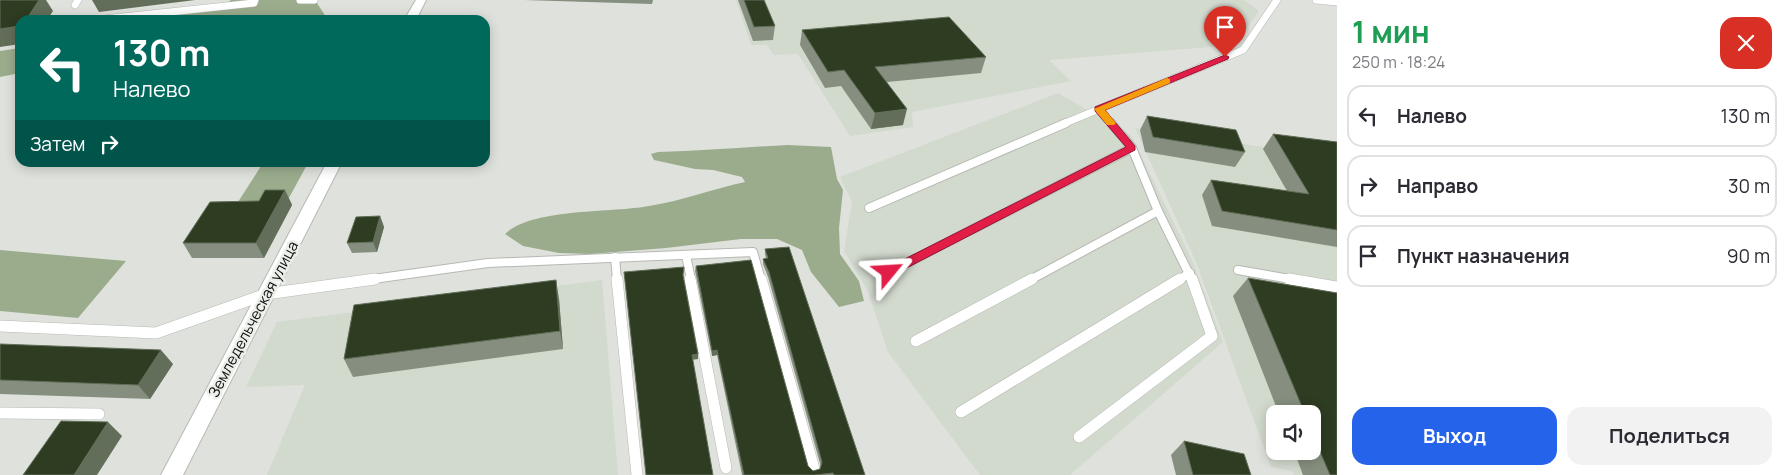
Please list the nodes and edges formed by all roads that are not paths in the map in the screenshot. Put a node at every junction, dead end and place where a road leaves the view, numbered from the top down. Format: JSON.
{"nodes":[{"id":1,"x":255,"y":0,"type":"edge"},
{"id":2,"x":300,"y":0,"type":"edge"},
{"id":3,"x":314,"y":0,"type":"edge"},
{"id":4,"x":421,"y":0,"type":"edge"},
{"id":5,"x":1277,"y":0,"type":"edge"},
{"id":6,"x":1316,"y":0,"type":"edge"},
{"id":7,"x":1337,"y":2,"type":"edge"},
{"id":8,"x":142,"y":15,"type":"edge"},
{"id":9,"x":413,"y":15,"type":"edge"},
{"id":10,"x":1099,"y":109,"type":"junction"},
{"id":11,"x":1132,"y":148,"type":"junction"},
{"id":12,"x":332,"y":167,"type":"edge"},
{"id":13,"x":869,"y":208,"type":"dead end"},
{"id":14,"x":1158,"y":211,"type":"junction"},
{"id":15,"x":686,"y":254,"type":"junction"},
{"id":16,"x":615,"y":258,"type":"junction"},
{"id":17,"x":1238,"y":270,"type":"dead end"},
{"id":18,"x":889,"y":272,"type":"dead end"},
{"id":19,"x":1190,"y":273,"type":"junction"},
{"id":20,"x":1337,"y":287,"type":"edge"},
{"id":21,"x":266,"y":294,"type":"junction"},
{"id":22,"x":0,"y":326,"type":"edge"},
{"id":23,"x":916,"y":341,"type":"dead end"},
{"id":24,"x":961,"y":412,"type":"dead end"},
{"id":25,"x":0,"y":413,"type":"edge"},
{"id":26,"x":66,"y":414,"type":"junction"},
{"id":27,"x":100,"y":414,"type":"dead end"},
{"id":28,"x":56,"y":429,"type":"edge"},
{"id":29,"x":1079,"y":437,"type":"dead end"},
{"id":30,"x":726,"y":468,"type":"dead end"},
{"id":31,"x":814,"y":468,"type":"dead end"},
{"id":32,"x":172,"y":475,"type":"edge"},
{"id":33,"x":637,"y":475,"type":"edge"}],
"edges":[{"from":1,"to":8,"type":"lane"},
{"from":2,"to":3,"type":"lane"},
{"from":4,"to":9,"type":"street"},
{"from":5,"to":10,"type":"lane"},
{"from":6,"to":7,"type":"lane"},
{"from":10,"to":11,"type":"lane"},
{"from":10,"to":13,"type":"lane"},
{"from":11,"to":14,"type":"lane"},
{"from":11,"to":18,"type":"lane"},
{"from":12,"to":21,"type":"street","name":"Земледельческая улица"},
{"from":14,"to":19,"type":"lane"},
{"from":14,"to":23,"type":"lane"},
{"from":15,"to":16,"type":"lane"},
{"from":15,"to":30,"type":"lane"},
{"from":15,"to":31,"type":"lane"},
{"from":16,"to":21,"type":"lane"},
{"from":16,"to":33,"type":"lane"},
{"from":17,"to":20,"type":"lane"},
{"from":19,"to":24,"type":"lane"},
{"from":19,"to":29,"type":"lane"},
{"from":21,"to":22,"type":"lane"},
{"from":21,"to":32,"type":"street","name":"Земледельческая улица"},
{"from":25,"to":26,"type":"lane"},
{"from":26,"to":27,"type":"lane"},
{"from":26,"to":28,"type":"lane"}]}
